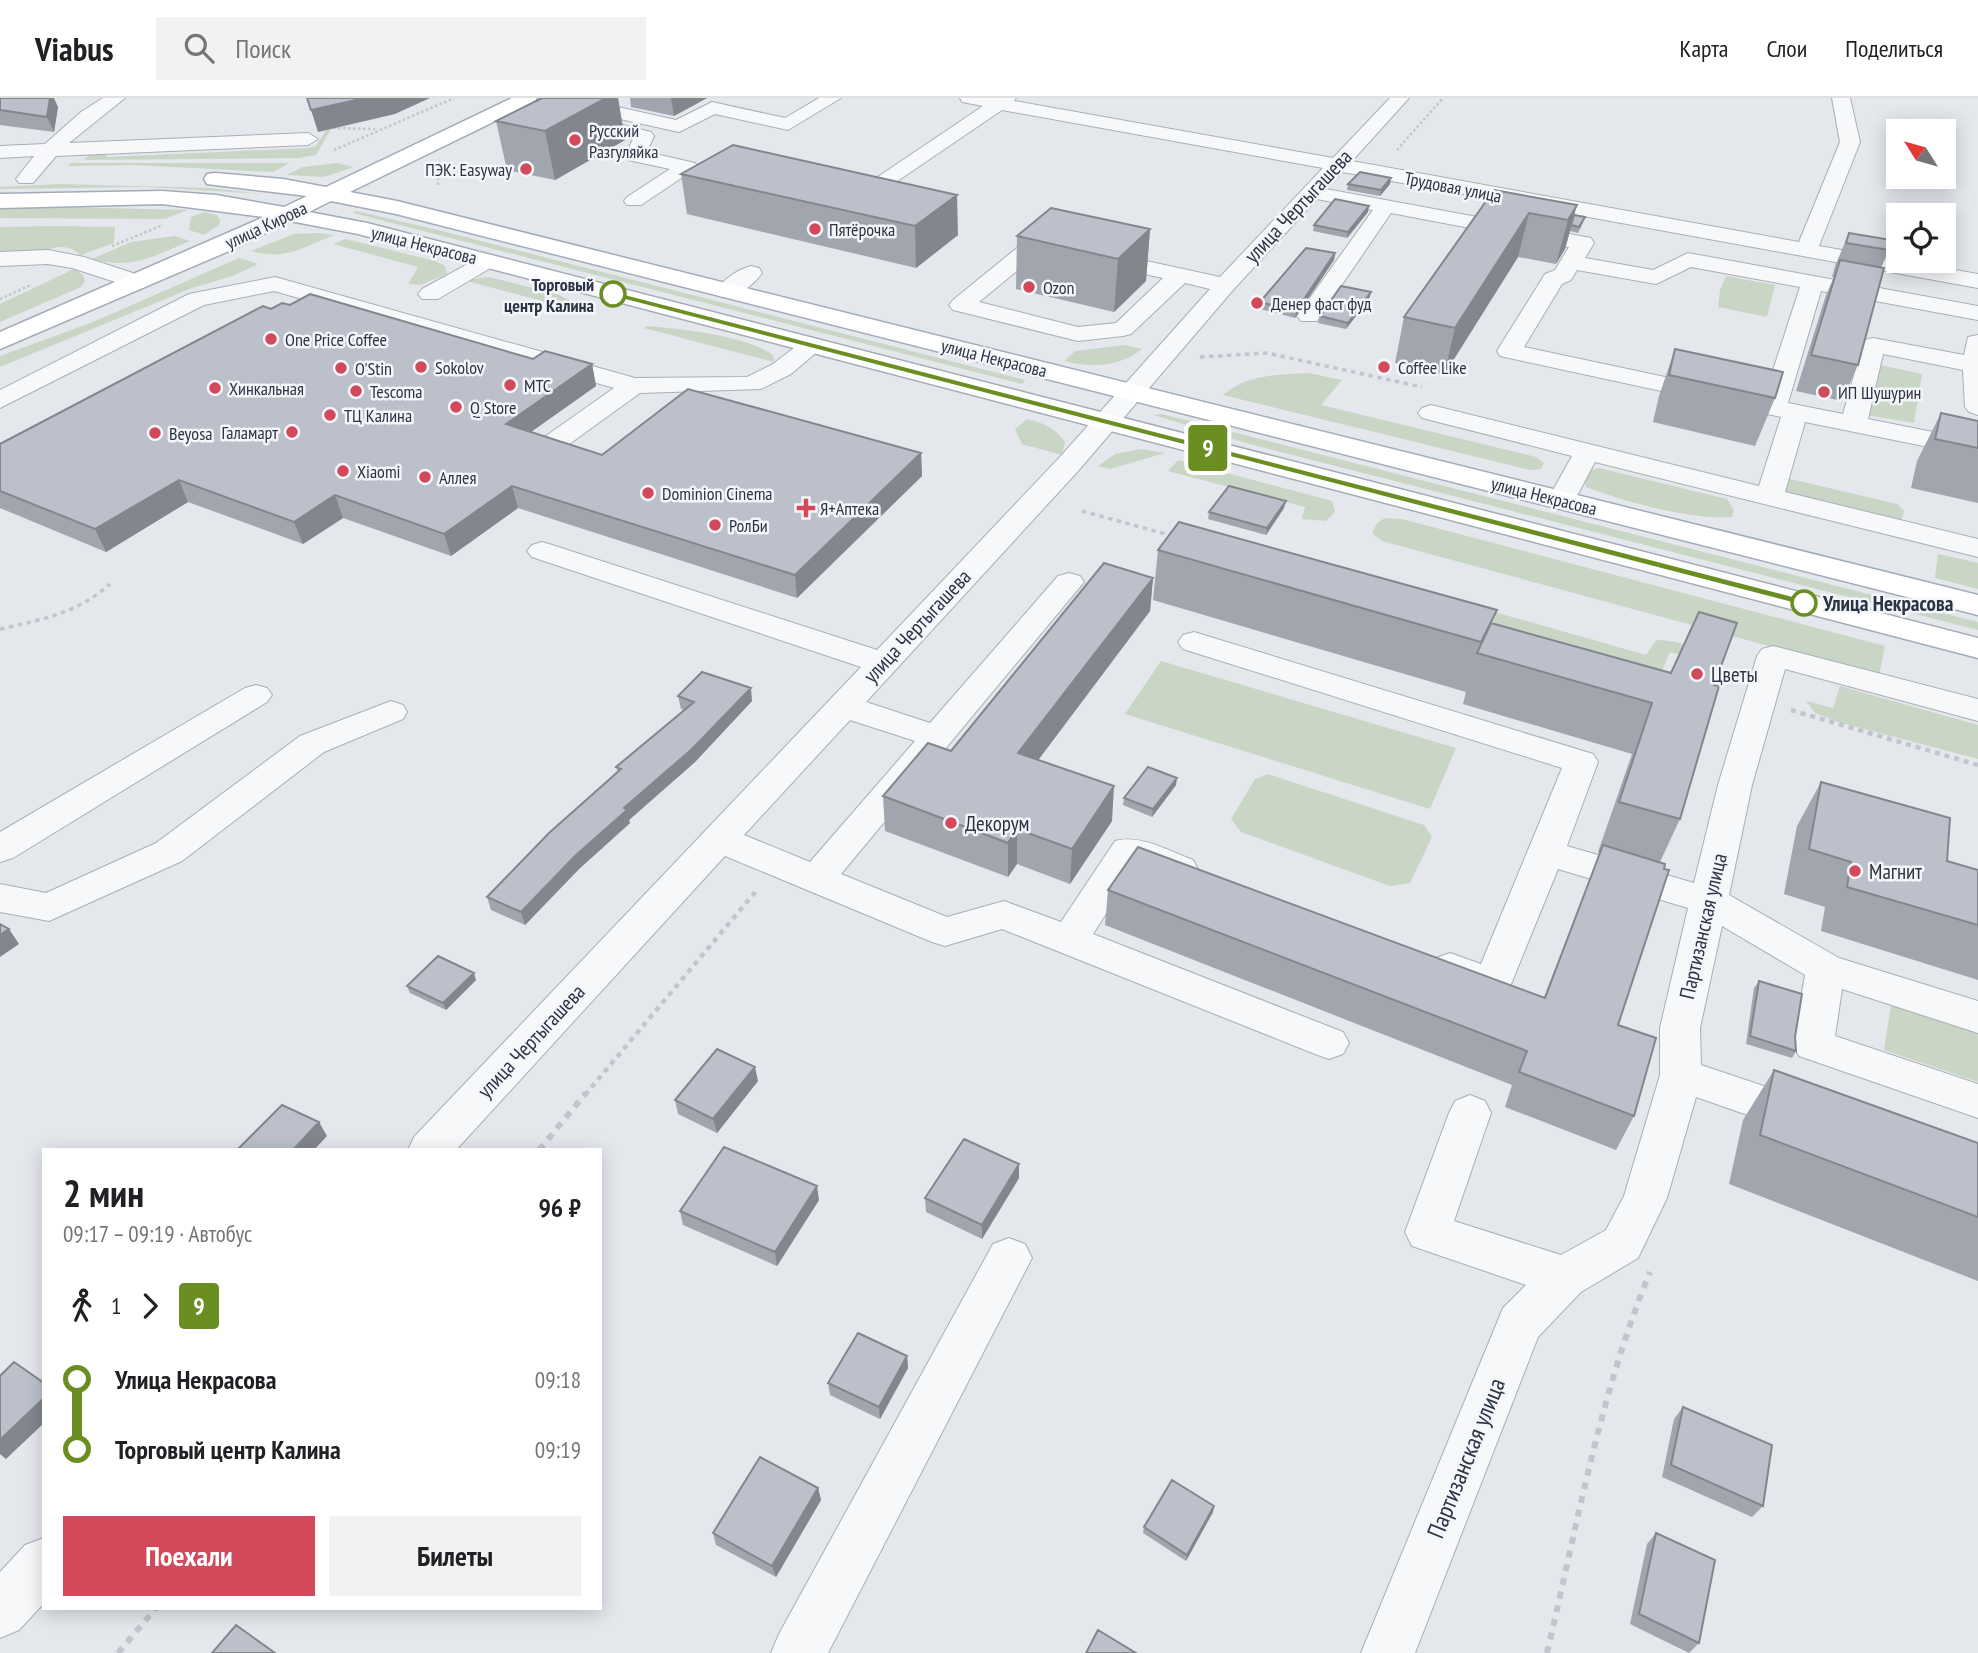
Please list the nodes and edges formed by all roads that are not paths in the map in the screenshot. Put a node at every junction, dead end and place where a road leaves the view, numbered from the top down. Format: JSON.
{"nodes":[{"id":1,"x":116,"y":98,"type":"edge"},
{"id":2,"x":832,"y":98,"type":"edge"},
{"id":3,"x":969,"y":98,"type":"edge"},
{"id":4,"x":1401,"y":98,"type":"edge"},
{"id":5,"x":1841,"y":98,"type":"edge"},
{"id":6,"x":521,"y":101,"type":"edge"},
{"id":7,"x":1002,"y":101,"type":"edge"},
{"id":8,"x":599,"y":109,"type":"dead end"},
{"id":9,"x":308,"y":139,"type":"edge"},
{"id":10,"x":50,"y":150,"type":"junction"},
{"id":11,"x":0,"y":152,"type":"edge"},
{"id":12,"x":1336,"y":165,"type":"junction"},
{"id":13,"x":154,"y":176,"type":"dead end"},
{"id":14,"x":196,"y":178,"type":"dead end"},
{"id":15,"x":26,"y":179,"type":"junction"},
{"id":16,"x":0,"y":180,"type":"edge"},
{"id":17,"x":1311,"y":192,"type":"junction"},
{"id":18,"x":331,"y":194,"type":"junction"},
{"id":19,"x":864,"y":195,"type":"edge"},
{"id":20,"x":0,"y":201,"type":"edge"},
{"id":21,"x":634,"y":201,"type":"dead end"},
{"id":22,"x":1386,"y":206,"type":"junction"},
{"id":23,"x":286,"y":215,"type":"junction"},
{"id":24,"x":1807,"y":249,"type":"junction"},
{"id":25,"x":0,"y":259,"type":"edge"},
{"id":26,"x":486,"y":261,"type":"junction"},
{"id":27,"x":1571,"y":262,"type":"junction"},
{"id":28,"x":751,"y":273,"type":"dead end"},
{"id":29,"x":1180,"y":275,"type":"junction"},
{"id":30,"x":1976,"y":280,"type":"edge"},
{"id":31,"x":137,"y":282,"type":"junction"},
{"id":32,"x":1812,"y":284,"type":"junction"},
{"id":33,"x":1225,"y":285,"type":"junction"},
{"id":34,"x":727,"y":291,"type":"junction"},
{"id":35,"x":430,"y":294,"type":"dead end"},
{"id":36,"x":1978,"y":304,"type":"edge"},
{"id":37,"x":1978,"y":313,"type":"edge"},
{"id":38,"x":1309,"y":316,"type":"dead end"},
{"id":39,"x":1978,"y":328,"type":"edge"},
{"id":40,"x":0,"y":341,"type":"edge"},
{"id":41,"x":812,"y":346,"type":"junction"},
{"id":42,"x":1976,"y":365,"type":"edge"},
{"id":43,"x":634,"y":386,"type":"junction"},
{"id":44,"x":1133,"y":393,"type":"junction"},
{"id":45,"x":0,"y":400,"type":"edge"},
{"id":46,"x":1978,"y":407,"type":"edge"},
{"id":47,"x":1784,"y":410,"type":"junction"},
{"id":48,"x":1431,"y":414,"type":"dead end"},
{"id":49,"x":1108,"y":421,"type":"junction"},
{"id":50,"x":1853,"y":425,"type":"junction"},
{"id":51,"x":552,"y":444,"type":"edge"},
{"id":52,"x":1978,"y":449,"type":"edge"},
{"id":53,"x":1587,"y":452,"type":"junction"},
{"id":54,"x":1769,"y":498,"type":"junction"},
{"id":55,"x":1561,"y":500,"type":"junction"},
{"id":56,"x":1978,"y":548,"type":"edge"},
{"id":57,"x":542,"y":551,"type":"dead end"},
{"id":58,"x":1069,"y":582,"type":"dead end"},
{"id":59,"x":1978,"y":605,"type":"edge"},
{"id":60,"x":1194,"y":642,"type":"dead end"},
{"id":61,"x":1978,"y":648,"type":"edge"},
{"id":62,"x":883,"y":663,"type":"junction"},
{"id":63,"x":256,"y":695,"type":"dead end"},
{"id":64,"x":843,"y":706,"type":"junction"},
{"id":65,"x":1978,"y":710,"type":"edge"},
{"id":66,"x":391,"y":712,"type":"dead end"},
{"id":67,"x":937,"y":737,"type":"junction"},
{"id":68,"x":719,"y":839,"type":"junction"},
{"id":69,"x":0,"y":849,"type":"edge"},
{"id":70,"x":1546,"y":853,"type":"junction"},
{"id":71,"x":817,"y":878,"type":"junction"},
{"id":72,"x":1206,"y":878,"type":"edge"},
{"id":73,"x":0,"y":898,"type":"edge"},
{"id":74,"x":1708,"y":900,"type":"junction"},
{"id":75,"x":1069,"y":940,"type":"junction"},
{"id":76,"x":1416,"y":955,"type":"edge"},
{"id":77,"x":1826,"y":969,"type":"junction"},
{"id":78,"x":1978,"y":1017,"type":"edge"},
{"id":79,"x":1329,"y":1043,"type":"dead end"},
{"id":80,"x":1681,"y":1075,"type":"junction"},
{"id":81,"x":1978,"y":1101,"type":"edge"},
{"id":82,"x":1470,"y":1114,"type":"dead end"},
{"id":83,"x":1836,"y":1128,"type":"edge"},
{"id":84,"x":431,"y":1148,"type":"edge"},
{"id":85,"x":1009,"y":1258,"type":"dead end"},
{"id":86,"x":1565,"y":1277,"type":"junction"},
{"id":87,"x":42,"y":1566,"type":"edge"},
{"id":88,"x":0,"y":1611,"type":"edge"},
{"id":89,"x":798,"y":1653,"type":"edge"},
{"id":90,"x":1388,"y":1653,"type":"edge"}],
"edges":[{"from":1,"to":10,"type":"street"},
{"from":2,"to":8,"type":"street"},
{"from":3,"to":7,"type":"street","name":"Трудовая улица"},
{"from":4,"to":12,"type":"street","name":"улица Чертыгашева"},
{"from":5,"to":24,"type":"street"},
{"from":6,"to":18,"type":"main road","name":"улица Кирова"},
{"from":6,"to":21,"type":"street"},
{"from":7,"to":12,"type":"street","name":"Трудовая улица"},
{"from":7,"to":19,"type":"street"},
{"from":9,"to":10,"type":"street"},
{"from":10,"to":11,"type":"street"},
{"from":10,"to":15,"type":"street"},
{"from":12,"to":17,"type":"street","name":"улица Чертыгашева"},
{"from":12,"to":24,"type":"street","name":"Трудовая улица"},
{"from":13,"to":15,"type":"main road"},
{"from":14,"to":18,"type":"main road","name":"улица Некрасова"},
{"from":15,"to":16,"type":"main road"},
{"from":17,"to":22,"type":"street"},
{"from":17,"to":33,"type":"street","name":"улица Чертыгашева"},
{"from":18,"to":23,"type":"main road","name":"улица Кирова"},
{"from":18,"to":34,"type":"main road","name":"улица Некрасова"},
{"from":20,"to":23,"type":"main road","name":"улица Некрасова"},
{"from":22,"to":27,"type":"street"},
{"from":22,"to":38,"type":"street"},
{"from":23,"to":26,"type":"main road","name":"улица Некрасова"},
{"from":23,"to":31,"type":"main road","name":"улица Кирова"},
{"from":24,"to":30,"type":"street","name":"Трудовая улица"},
{"from":25,"to":31,"type":"street"},
{"from":26,"to":35,"type":"street"},
{"from":26,"to":41,"type":"main road","name":"улица Некрасова"},
{"from":27,"to":32,"type":"street"},
{"from":27,"to":47,"type":"street"},
{"from":28,"to":34,"type":"street"},
{"from":29,"to":29,"type":"street"},
{"from":29,"to":33,"type":"street"},
{"from":30,"to":36,"type":"street"},
{"from":31,"to":40,"type":"main road","name":"улица Кирова"},
{"from":32,"to":37,"type":"street"},
{"from":32,"to":47,"type":"street"},
{"from":33,"to":44,"type":"street","name":"улица Чертыгашева"},
{"from":34,"to":44,"type":"main road","name":"улица Некрасова"},
{"from":39,"to":42,"type":"street"},
{"from":41,"to":43,"type":"street"},
{"from":41,"to":49,"type":"main road","name":"улица Некрасова"},
{"from":42,"to":46,"type":"street"},
{"from":42,"to":50,"type":"street"},
{"from":43,"to":45,"type":"street"},
{"from":43,"to":51,"type":"street"},
{"from":44,"to":49,"type":"street","name":"улица Чертыгашева"},
{"from":44,"to":55,"type":"main road","name":"улица Некрасова"},
{"from":47,"to":50,"type":"street"},
{"from":47,"to":54,"type":"street"},
{"from":48,"to":53,"type":"street"},
{"from":49,"to":61,"type":"main road","name":"улица Некрасова"},
{"from":49,"to":62,"type":"street","name":"улица Чертыгашева"},
{"from":50,"to":52,"type":"street"},
{"from":53,"to":54,"type":"street"},
{"from":53,"to":55,"type":"street"},
{"from":54,"to":56,"type":"street"},
{"from":55,"to":59,"type":"main road","name":"улица Некрасова"},
{"from":57,"to":62,"type":"street"},
{"from":58,"to":67,"type":"lane"},
{"from":60,"to":70,"type":"street"},
{"from":62,"to":64,"type":"street","name":"улица Чертыгашева"},
{"from":63,"to":69,"type":"street"},
{"from":64,"to":67,"type":"street"},
{"from":64,"to":68,"type":"street","name":"улица Чертыгашева"},
{"from":65,"to":74,"type":"street","name":"Партизанская улица"},
{"from":66,"to":73,"type":"street"},
{"from":67,"to":71,"type":"lane"},
{"from":68,"to":71,"type":"street"},
{"from":68,"to":84,"type":"street","name":"улица Чертыгашева"},
{"from":70,"to":74,"type":"street"},
{"from":70,"to":76,"type":"street"},
{"from":71,"to":75,"type":"street"},
{"from":72,"to":75,"type":"street"},
{"from":74,"to":77,"type":"street"},
{"from":74,"to":80,"type":"street","name":"Партизанская улица"},
{"from":75,"to":79,"type":"street"},
{"from":77,"to":78,"type":"street"},
{"from":77,"to":81,"type":"street"},
{"from":80,"to":83,"type":"street"},
{"from":80,"to":86,"type":"street","name":"Партизанская улица"},
{"from":82,"to":86,"type":"street"},
{"from":85,"to":89,"type":"street"},
{"from":86,"to":90,"type":"street","name":"Партизанская улица"},
{"from":87,"to":88,"type":"street"}]}
